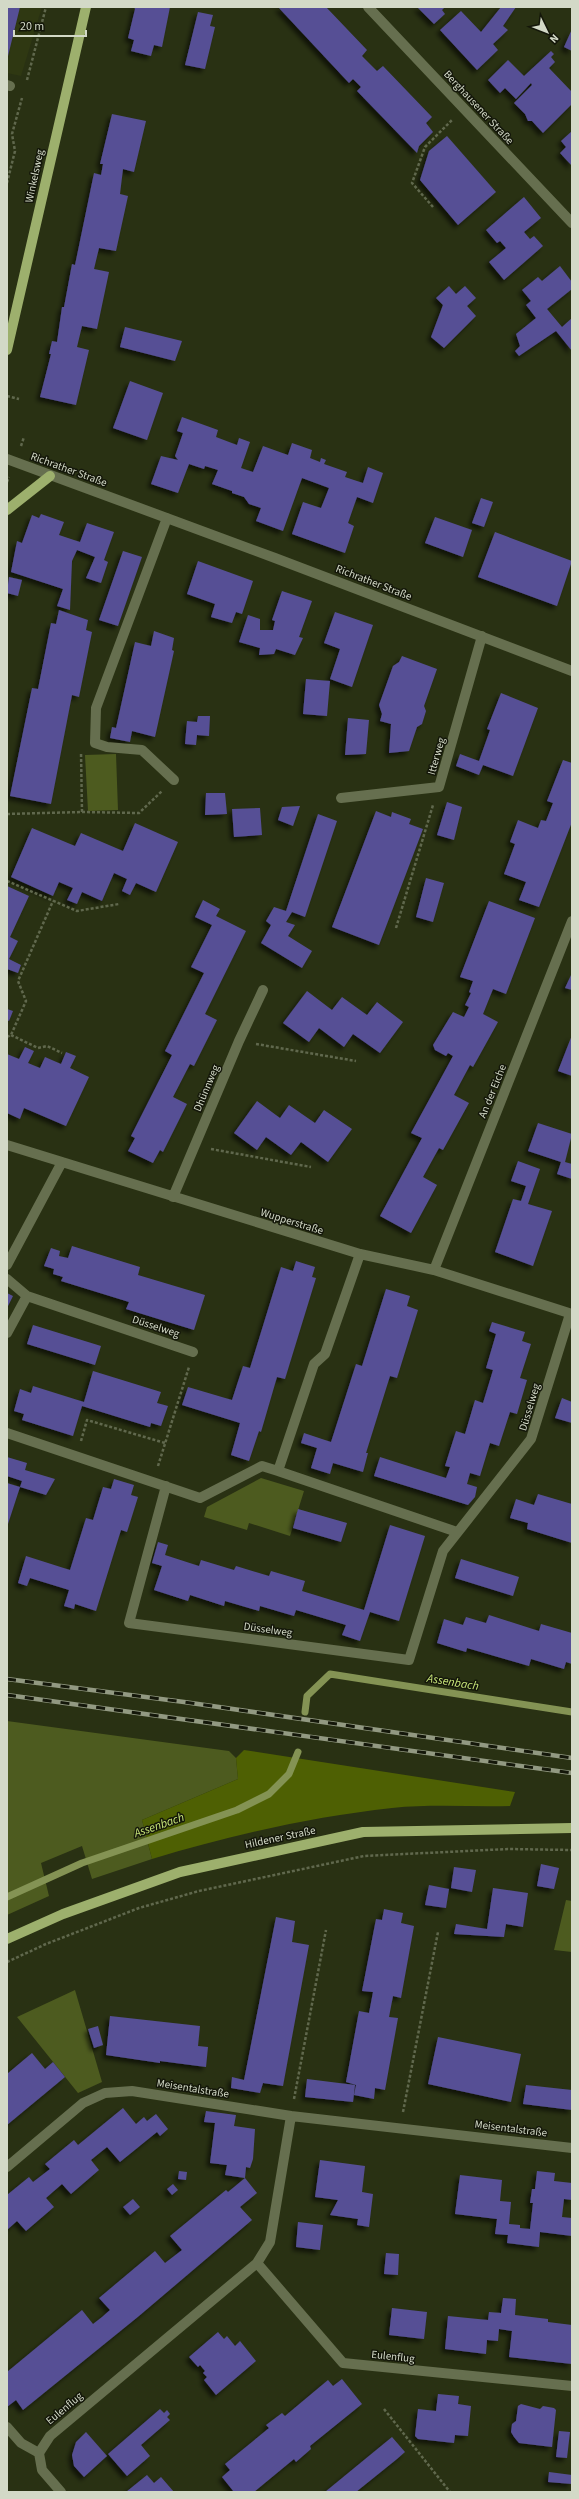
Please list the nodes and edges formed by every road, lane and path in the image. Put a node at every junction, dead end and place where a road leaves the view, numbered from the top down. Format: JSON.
{"nodes":[{"id":1,"x":86,"y":7,"type":"edge"},
{"id":2,"x":368,"y":7,"type":"edge"},
{"id":3,"x":464,"y":109,"type":"junction"},
{"id":4,"x":10,"y":173,"type":"dead end"},
{"id":5,"x":7,"y":183,"type":"edge"},
{"id":6,"x":433,"y":207,"type":"dead end"},
{"id":7,"x":572,"y":223,"type":"edge"},
{"id":8,"x":12,"y":311,"type":"edge"},
{"id":9,"x":7,"y":350,"type":"edge"},
{"id":10,"x":7,"y":396,"type":"edge"},
{"id":11,"x":20,"y":399,"type":"dead end"},
{"id":12,"x":7,"y":459,"type":"edge"},
{"id":13,"x":50,"y":476,"type":"junction"},
{"id":14,"x":7,"y":510,"type":"edge"},
{"id":15,"x":167,"y":518,"type":"junction"},
{"id":16,"x":482,"y":636,"type":"junction"},
{"id":17,"x":572,"y":671,"type":"edge"},
{"id":18,"x":95,"y":743,"type":"junction"},
{"id":19,"x":174,"y":780,"type":"joint"},
{"id":20,"x":439,"y":788,"type":"junction"},
{"id":21,"x":341,"y":798,"type":"dead end"},
{"id":22,"x":82,"y":812,"type":"junction"},
{"id":23,"x":7,"y":814,"type":"edge"},
{"id":24,"x":7,"y":881,"type":"edge"},
{"id":25,"x":54,"y":901,"type":"junction"},
{"id":26,"x":119,"y":904,"type":"dead end"},
{"id":27,"x":572,"y":921,"type":"edge"},
{"id":28,"x":396,"y":928,"type":"dead end"},
{"id":29,"x":263,"y":990,"type":"dead end"},
{"id":30,"x":11,"y":1035,"type":"junction"},
{"id":31,"x":7,"y":1037,"type":"edge"},
{"id":32,"x":239,"y":1041,"type":"junction"},
{"id":33,"x":62,"y":1053,"type":"dead end"},
{"id":34,"x":356,"y":1061,"type":"dead end"},
{"id":35,"x":7,"y":1145,"type":"edge"},
{"id":36,"x":194,"y":1145,"type":"junction"},
{"id":37,"x":62,"y":1162,"type":"junction"},
{"id":38,"x":311,"y":1167,"type":"dead end"},
{"id":39,"x":173,"y":1197,"type":"junction"},
{"id":40,"x":360,"y":1254,"type":"junction"},
{"id":41,"x":7,"y":1265,"type":"edge"},
{"id":42,"x":434,"y":1270,"type":"junction"},
{"id":43,"x":7,"y":1279,"type":"edge"},
{"id":44,"x":27,"y":1296,"type":"junction"},
{"id":45,"x":571,"y":1314,"type":"edge"},
{"id":46,"x":7,"y":1333,"type":"edge"},
{"id":47,"x":194,"y":1352,"type":"joint"},
{"id":48,"x":7,"y":1433,"type":"edge"},
{"id":49,"x":165,"y":1443,"type":"junction"},
{"id":50,"x":76,"y":1456,"type":"junction"},
{"id":51,"x":278,"y":1471,"type":"junction"},
{"id":52,"x":153,"y":1482,"type":"junction"},
{"id":53,"x":166,"y":1486,"type":"junction"},
{"id":54,"x":457,"y":1532,"type":"junction"},
{"id":55,"x":572,"y":1828,"type":"edge"},
{"id":56,"x":572,"y":1850,"type":"edge"},
{"id":57,"x":326,"y":1930,"type":"dead end"},
{"id":58,"x":438,"y":1932,"type":"dead end"},
{"id":59,"x":7,"y":1939,"type":"edge"},
{"id":60,"x":7,"y":1962,"type":"edge"},
{"id":61,"x":291,"y":2116,"type":"junction"},
{"id":62,"x":400,"y":2126,"type":"junction"},
{"id":63,"x":572,"y":2148,"type":"edge"},
{"id":64,"x":7,"y":2167,"type":"edge"},
{"id":65,"x":257,"y":2263,"type":"junction"},
{"id":66,"x":572,"y":2386,"type":"edge"},
{"id":67,"x":384,"y":2409,"type":"dead end"},
{"id":68,"x":7,"y":2427,"type":"edge"},
{"id":69,"x":39,"y":2453,"type":"junction"},
{"id":70,"x":61,"y":2492,"type":"edge"},
{"id":71,"x":450,"y":2492,"type":"edge"}],
"edges":[{"from":1,"to":8,"type":"main road","name":"Winkelsweg"},
{"from":2,"to":3,"type":"street","name":"Berghausener Straße"},
{"from":3,"to":6,"type":"path"},
{"from":3,"to":7,"type":"street","name":"Berghausener Straße"},
{"from":4,"to":5,"type":"path"},
{"from":8,"to":9,"type":"main road","name":"Winkelsweg"},
{"from":10,"to":11,"type":"path"},
{"from":12,"to":13,"type":"street","name":"Richrather Straße"},
{"from":13,"to":14,"type":"main road"},
{"from":13,"to":15,"type":"street","name":"Richrather Straße"},
{"from":15,"to":16,"type":"street","name":"Richrather Straße"},
{"from":15,"to":18,"type":"street"},
{"from":16,"to":17,"type":"street","name":"Richrather Straße"},
{"from":16,"to":20,"type":"street","name":"Itterweg"},
{"from":18,"to":19,"type":"street"},
{"from":18,"to":22,"type":"path"},
{"from":19,"to":22,"type":"path"},
{"from":20,"to":21,"type":"street","name":"Itterweg"},
{"from":20,"to":28,"type":"path"},
{"from":22,"to":23,"type":"path"},
{"from":24,"to":25,"type":"path"},
{"from":25,"to":26,"type":"path"},
{"from":25,"to":30,"type":"path"},
{"from":27,"to":42,"type":"street","name":"An der Eiche"},
{"from":29,"to":32,"type":"street","name":"Dhünnweg"},
{"from":30,"to":31,"type":"path"},
{"from":30,"to":33,"type":"path"},
{"from":32,"to":34,"type":"path"},
{"from":32,"to":36,"type":"street","name":"Dhünnweg"},
{"from":35,"to":37,"type":"street","name":"Wupperstraße"},
{"from":36,"to":38,"type":"path"},
{"from":36,"to":39,"type":"street","name":"Dhünnweg"},
{"from":37,"to":39,"type":"street","name":"Wupperstraße"},
{"from":37,"to":41,"type":"street"},
{"from":39,"to":40,"type":"street","name":"Wupperstraße"},
{"from":40,"to":42,"type":"street","name":"Wupperstraße"},
{"from":40,"to":51,"type":"street"},
{"from":42,"to":45,"type":"street","name":"Wupperstraße"},
{"from":43,"to":44,"type":"street","name":"Düsselweg"},
{"from":44,"to":46,"type":"street"},
{"from":44,"to":47,"type":"street","name":"Düsselweg"},
{"from":45,"to":54,"type":"street","name":"Düsselweg"},
{"from":47,"to":49,"type":"path"},
{"from":48,"to":50,"type":"street"},
{"from":49,"to":50,"type":"path"},
{"from":49,"to":52,"type":"path"},
{"from":50,"to":52,"type":"street"},
{"from":51,"to":53,"type":"street"},
{"from":51,"to":54,"type":"street"},
{"from":52,"to":53,"type":"street"},
{"from":53,"to":54,"type":"street","name":"Düsselweg"},
{"from":55,"to":59,"type":"main road","name":"Hildener Straße"},
{"from":56,"to":60,"type":"path"},
{"from":57,"to":61,"type":"path"},
{"from":58,"to":62,"type":"path"},
{"from":61,"to":62,"type":"street","name":"Meisentalstraße"},
{"from":61,"to":64,"type":"street","name":"Meisentalstraße"},
{"from":61,"to":65,"type":"street","name":"Eulenflug"},
{"from":62,"to":63,"type":"street","name":"Meisentalstraße"},
{"from":65,"to":66,"type":"street","name":"Eulenflug"},
{"from":65,"to":69,"type":"street","name":"Eulenflug"},
{"from":67,"to":71,"type":"path"},
{"from":68,"to":69,"type":"street"},
{"from":69,"to":70,"type":"street"}]}
